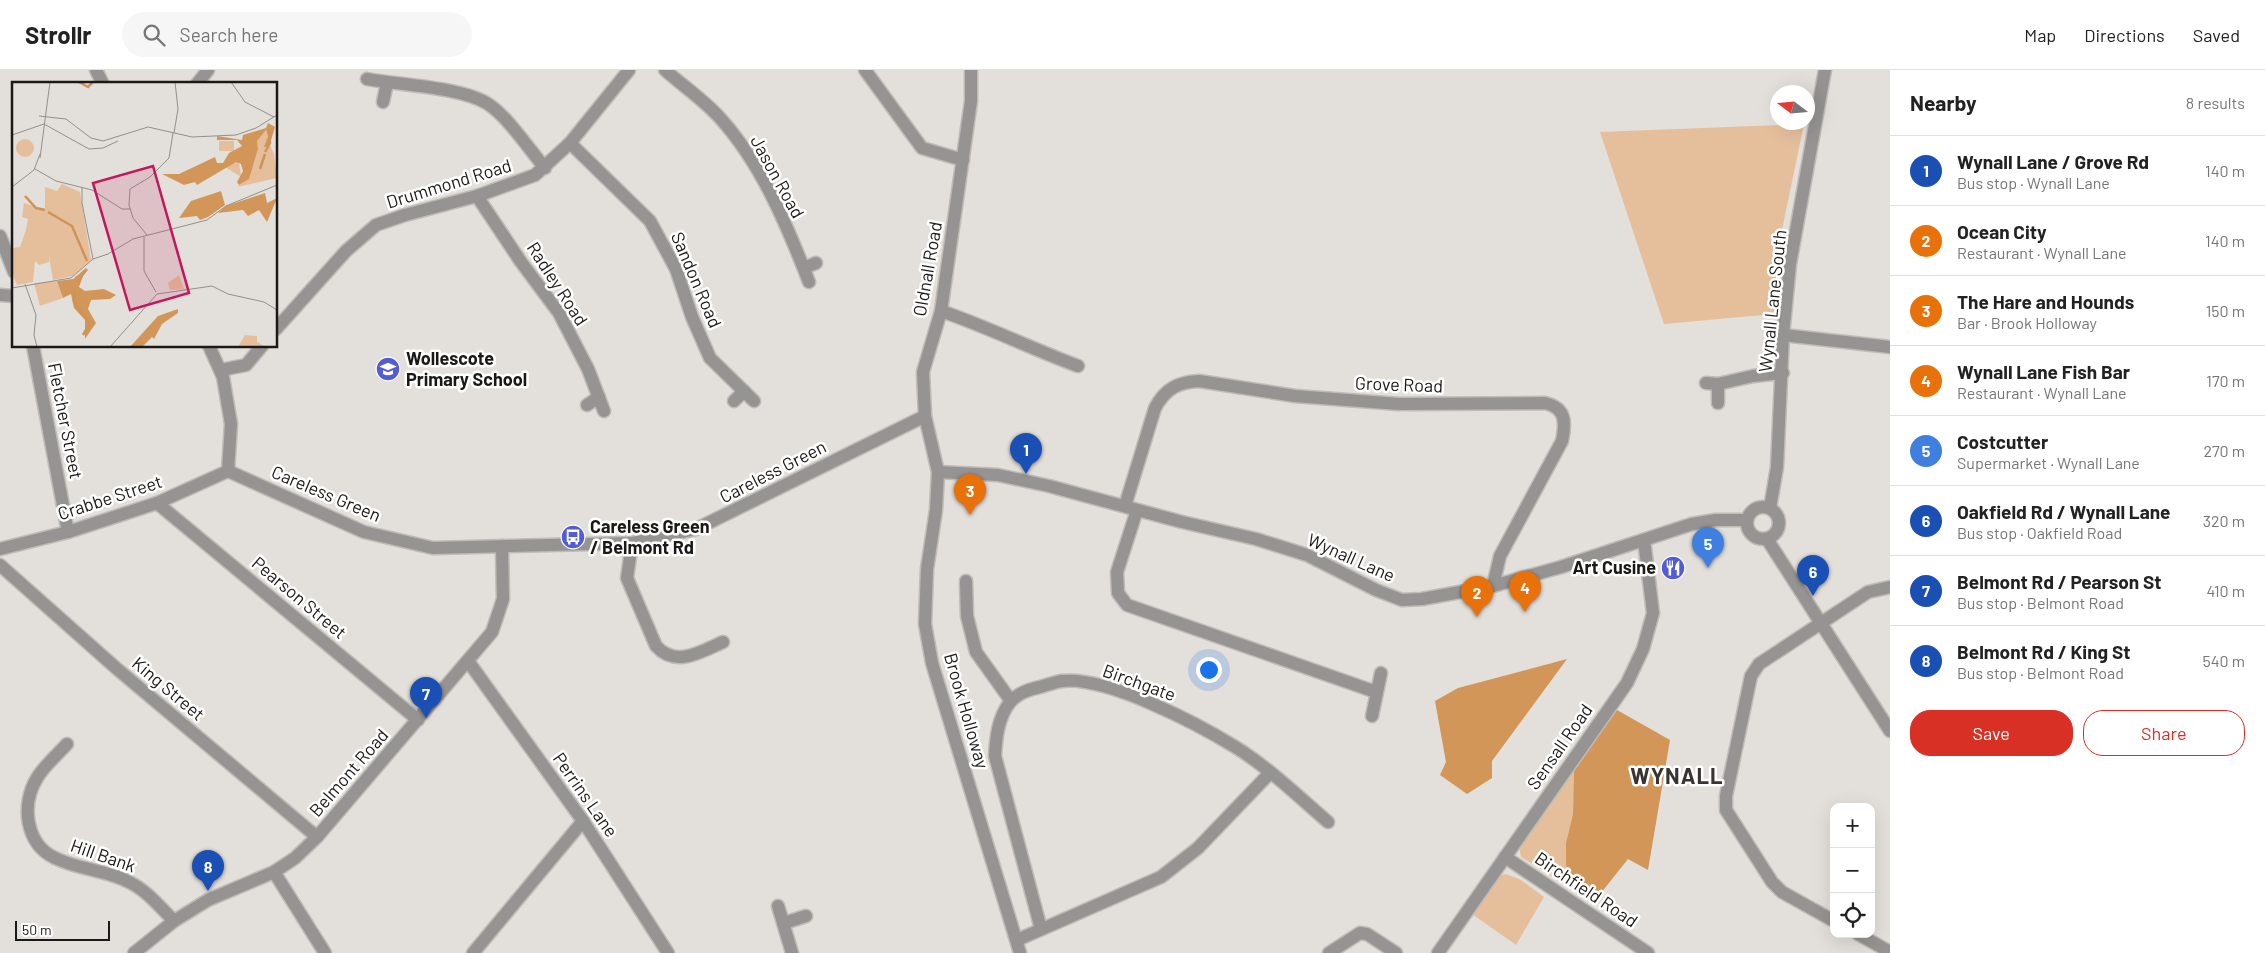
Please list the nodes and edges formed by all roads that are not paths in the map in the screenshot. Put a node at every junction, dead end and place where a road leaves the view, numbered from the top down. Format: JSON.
{"nodes":[{"id":1,"x":96,"y":70,"type":"edge"},
{"id":2,"x":208,"y":70,"type":"edge"},
{"id":3,"x":628,"y":70,"type":"edge"},
{"id":4,"x":665,"y":70,"type":"edge"},
{"id":5,"x":865,"y":70,"type":"edge"},
{"id":6,"x":971,"y":70,"type":"edge"},
{"id":7,"x":1825,"y":70,"type":"edge"},
{"id":8,"x":367,"y":79,"type":"dead end"},
{"id":9,"x":102,"y":82,"type":"edge"},
{"id":10,"x":199,"y":82,"type":"edge"},
{"id":11,"x":387,"y":83,"type":"junction"},
{"id":12,"x":383,"y":102,"type":"dead end"},
{"id":13,"x":570,"y":143,"type":"junction"},
{"id":14,"x":963,"y":160,"type":"junction"},
{"id":15,"x":545,"y":168,"type":"junction"},
{"id":16,"x":478,"y":196,"type":"junction"},
{"id":17,"x":0,"y":236,"type":"edge"},
{"id":18,"x":816,"y":263,"type":"dead end"},
{"id":19,"x":12,"y":267,"type":"edge"},
{"id":20,"x":804,"y":268,"type":"junction"},
{"id":21,"x":809,"y":282,"type":"dead end"},
{"id":22,"x":941,"y":311,"type":"junction"},
{"id":23,"x":278,"y":327,"type":"edge"},
{"id":24,"x":1783,"y":335,"type":"junction"},
{"id":25,"x":1890,"y":347,"type":"edge"},
{"id":26,"x":33,"y":348,"type":"edge"},
{"id":27,"x":210,"y":348,"type":"edge"},
{"id":28,"x":260,"y":348,"type":"edge"},
{"id":29,"x":1072,"y":360,"type":"dead end"},
{"id":30,"x":221,"y":370,"type":"junction"},
{"id":31,"x":1783,"y":373,"type":"junction"},
{"id":32,"x":744,"y":391,"type":"junction"},
{"id":33,"x":599,"y":397,"type":"junction"},
{"id":34,"x":734,"y":401,"type":"dead end"},
{"id":35,"x":754,"y":401,"type":"dead end"},
{"id":36,"x":1718,"y":403,"type":"dead end"},
{"id":37,"x":587,"y":405,"type":"dead end"},
{"id":38,"x":604,"y":411,"type":"dead end"},
{"id":39,"x":925,"y":416,"type":"junction"},
{"id":40,"x":228,"y":471,"type":"junction"},
{"id":41,"x":938,"y":472,"type":"junction"},
{"id":42,"x":157,"y":503,"type":"junction"},
{"id":43,"x":1131,"y":508,"type":"junction"},
{"id":44,"x":1770,"y":508,"type":"junction"},
{"id":45,"x":1747,"y":520,"type":"junction"},
{"id":46,"x":68,"y":532,"type":"junction"},
{"id":47,"x":1767,"y":539,"type":"junction"},
{"id":48,"x":1644,"y":540,"type":"junction"},
{"id":49,"x":632,"y":543,"type":"junction"},
{"id":50,"x":502,"y":546,"type":"junction"},
{"id":51,"x":0,"y":549,"type":"edge"},
{"id":52,"x":0,"y":565,"type":"edge"},
{"id":53,"x":966,"y":582,"type":"dead end"},
{"id":54,"x":1492,"y":586,"type":"junction"},
{"id":55,"x":1890,"y":587,"type":"edge"},
{"id":56,"x":1820,"y":625,"type":"junction"},
{"id":57,"x":723,"y":642,"type":"dead end"},
{"id":58,"x":468,"y":662,"type":"junction"},
{"id":59,"x":1381,"y":673,"type":"dead end"},
{"id":60,"x":1376,"y":692,"type":"junction"},
{"id":61,"x":1011,"y":700,"type":"junction"},
{"id":62,"x":1372,"y":716,"type":"dead end"},
{"id":63,"x":418,"y":720,"type":"junction"},
{"id":64,"x":1890,"y":731,"type":"edge"},
{"id":65,"x":67,"y":744,"type":"dead end"},
{"id":66,"x":1270,"y":773,"type":"junction"},
{"id":67,"x":583,"y":821,"type":"junction"},
{"id":68,"x":1328,"y":822,"type":"dead end"},
{"id":69,"x":317,"y":838,"type":"junction"},
{"id":70,"x":1505,"y":856,"type":"junction"},
{"id":71,"x":274,"y":872,"type":"junction"},
{"id":72,"x":778,"y":906,"type":"dead end"},
{"id":73,"x":806,"y":916,"type":"dead end"},
{"id":74,"x":1830,"y":919,"type":"edge"},
{"id":75,"x":174,"y":921,"type":"junction"},
{"id":76,"x":784,"y":923,"type":"junction"},
{"id":77,"x":1041,"y":930,"type":"junction"},
{"id":78,"x":1865,"y":938,"type":"edge"},
{"id":79,"x":1019,"y":947,"type":"edge"},
{"id":80,"x":1890,"y":952,"type":"edge"},
{"id":81,"x":134,"y":953,"type":"edge"},
{"id":82,"x":325,"y":953,"type":"edge"},
{"id":83,"x":473,"y":953,"type":"edge"},
{"id":84,"x":668,"y":953,"type":"edge"},
{"id":85,"x":792,"y":953,"type":"edge"},
{"id":86,"x":1329,"y":953,"type":"edge"},
{"id":87,"x":1396,"y":953,"type":"edge"},
{"id":88,"x":1438,"y":953,"type":"edge"},
{"id":89,"x":1648,"y":953,"type":"edge"}],
"edges":[{"from":1,"to":9,"type":"street"},
{"from":2,"to":10,"type":"street"},
{"from":3,"to":13,"type":"street","name":"Drummond Road"},
{"from":4,"to":20,"type":"street","name":"Jason Road"},
{"from":5,"to":14,"type":"street"},
{"from":6,"to":14,"type":"street","name":"Oldnall Road"},
{"from":7,"to":24,"type":"street","name":"Wynall Lane South"},
{"from":8,"to":11,"type":"street"},
{"from":11,"to":12,"type":"street"},
{"from":11,"to":15,"type":"street"},
{"from":13,"to":15,"type":"street","name":"Drummond Road"},
{"from":13,"to":32,"type":"street","name":"Sandon Road"},
{"from":14,"to":22,"type":"street","name":"Oldnall Road"},
{"from":15,"to":16,"type":"street","name":"Drummond Road"},
{"from":16,"to":23,"type":"street","name":"Drummond Road"},
{"from":16,"to":33,"type":"street","name":"Radley Road"},
{"from":17,"to":19,"type":"street"},
{"from":18,"to":20,"type":"street"},
{"from":20,"to":21,"type":"street","name":"Jason Road"},
{"from":22,"to":29,"type":"street"},
{"from":22,"to":39,"type":"street","name":"Oldnall Road"},
{"from":24,"to":25,"type":"street"},
{"from":24,"to":31,"type":"street","name":"Wynall Lane South"},
{"from":26,"to":46,"type":"street","name":"Fletcher Street"},
{"from":27,"to":30,"type":"street"},
{"from":28,"to":30,"type":"street"},
{"from":30,"to":40,"type":"street"},
{"from":31,"to":36,"type":"street"},
{"from":31,"to":44,"type":"street","name":"Wynall Lane South"},
{"from":32,"to":34,"type":"street"},
{"from":32,"to":35,"type":"street","name":"Sandon Road"},
{"from":33,"to":37,"type":"street"},
{"from":33,"to":38,"type":"street","name":"Radley Road"},
{"from":39,"to":41,"type":"street","name":"Oldnall Road"},
{"from":39,"to":49,"type":"street","name":"Careless Green"},
{"from":40,"to":42,"type":"street","name":"Crabbe Street"},
{"from":40,"to":50,"type":"street","name":"Careless Green"},
{"from":41,"to":43,"type":"street","name":"Wynall Lane"},
{"from":41,"to":79,"type":"street","name":"Brook Holloway"},
{"from":42,"to":46,"type":"street","name":"Crabbe Street"},
{"from":42,"to":63,"type":"street","name":"Pearson Street"},
{"from":43,"to":54,"type":"street","name":"Wynall Lane"},
{"from":43,"to":54,"type":"street","name":"Grove Road"},
{"from":43,"to":60,"type":"street"},
{"from":44,"to":45,"type":"street"},
{"from":44,"to":47,"type":"street"},
{"from":45,"to":47,"type":"street"},
{"from":45,"to":48,"type":"street","name":"Wynall Lane"},
{"from":46,"to":51,"type":"street","name":"Crabbe Street"},
{"from":47,"to":56,"type":"street"},
{"from":48,"to":54,"type":"street","name":"Wynall Lane"},
{"from":48,"to":70,"type":"street","name":"Sensall Road"},
{"from":49,"to":50,"type":"street","name":"Careless Green"},
{"from":49,"to":57,"type":"street"},
{"from":50,"to":58,"type":"street","name":"Belmont Road"},
{"from":52,"to":69,"type":"street","name":"King Street"},
{"from":53,"to":61,"type":"street"},
{"from":55,"to":56,"type":"street"},
{"from":56,"to":64,"type":"street"},
{"from":56,"to":74,"type":"street"},
{"from":58,"to":63,"type":"street","name":"Belmont Road"},
{"from":58,"to":67,"type":"street","name":"Perrins Lane"},
{"from":59,"to":60,"type":"street"},
{"from":60,"to":62,"type":"street"},
{"from":61,"to":66,"type":"street","name":"Birchgate"},
{"from":61,"to":77,"type":"street"},
{"from":63,"to":69,"type":"street","name":"Belmont Road"},
{"from":65,"to":75,"type":"street","name":"Hill Bank"},
{"from":66,"to":68,"type":"street","name":"Birchgate"},
{"from":66,"to":77,"type":"street"},
{"from":67,"to":83,"type":"street"},
{"from":67,"to":84,"type":"street","name":"Perrins Lane"},
{"from":69,"to":71,"type":"street","name":"Belmont Road"},
{"from":70,"to":88,"type":"street","name":"Sensall Road"},
{"from":70,"to":89,"type":"street","name":"Birchfield Road"},
{"from":71,"to":75,"type":"street","name":"Belmont Road"},
{"from":71,"to":82,"type":"street"},
{"from":72,"to":76,"type":"street"},
{"from":73,"to":76,"type":"street"},
{"from":75,"to":81,"type":"street","name":"Belmont Road"},
{"from":76,"to":85,"type":"street"},
{"from":77,"to":79,"type":"street"},
{"from":78,"to":80,"type":"street"},
{"from":86,"to":87,"type":"street"}]}
